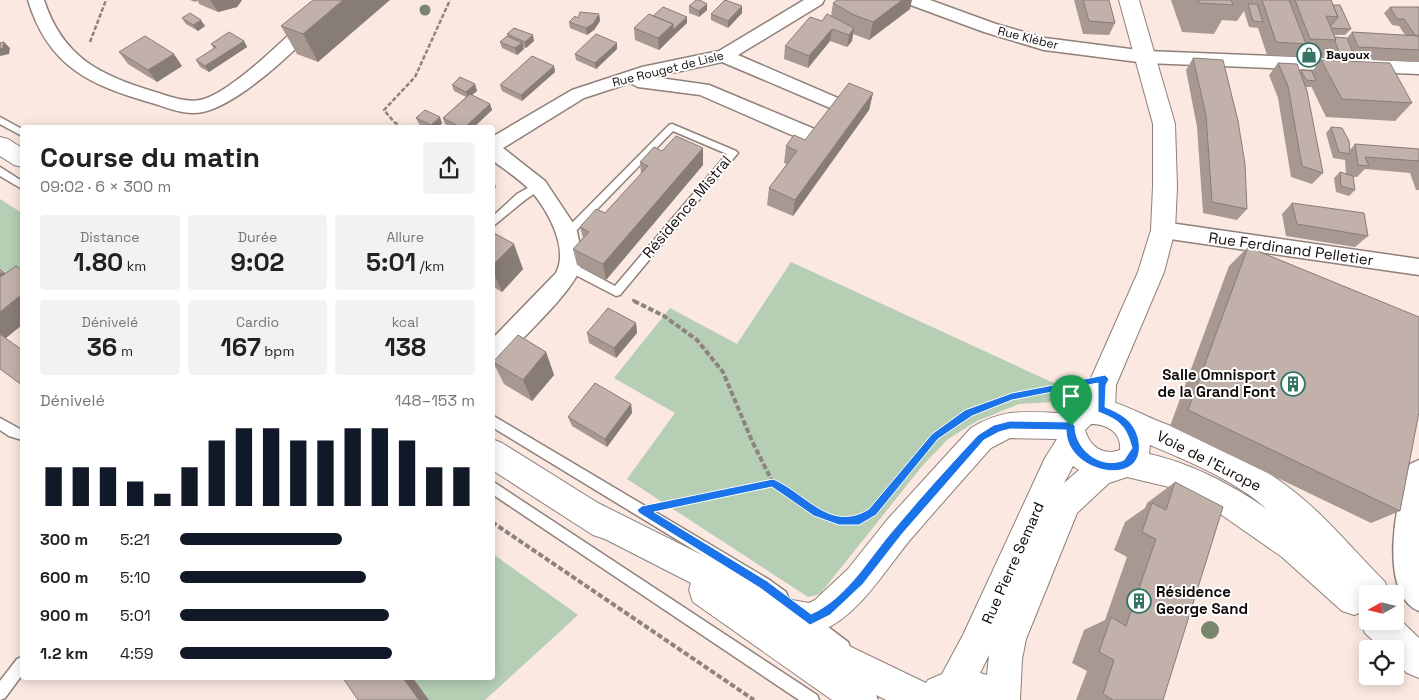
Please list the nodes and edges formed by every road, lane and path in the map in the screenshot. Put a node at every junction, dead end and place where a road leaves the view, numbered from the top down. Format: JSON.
{"nodes":[{"id":1,"x":36,"y":0,"type":"edge"},
{"id":2,"x":106,"y":0,"type":"edge"},
{"id":3,"x":331,"y":0,"type":"edge"},
{"id":4,"x":450,"y":0,"type":"edge"},
{"id":5,"x":813,"y":0,"type":"edge"},
{"id":6,"x":914,"y":0,"type":"edge"},
{"id":7,"x":1129,"y":0,"type":"edge"},
{"id":8,"x":90,"y":42,"type":"dead end"},
{"id":9,"x":724,"y":56,"type":"junction"},
{"id":10,"x":1146,"y":57,"type":"junction"},
{"id":11,"x":1419,"y":68,"type":"edge"},
{"id":12,"x":617,"y":80,"type":"junction"},
{"id":13,"x":841,"y":106,"type":"edge"},
{"id":14,"x":0,"y":120,"type":"edge"},
{"id":15,"x":399,"y":125,"type":"edge"},
{"id":16,"x":20,"y":132,"type":"edge"},
{"id":17,"x":817,"y":138,"type":"edge"},
{"id":18,"x":0,"y":145,"type":"edge"},
{"id":19,"x":495,"y":146,"type":"edge"},
{"id":20,"x":495,"y":150,"type":"edge"},
{"id":21,"x":20,"y":158,"type":"edge"},
{"id":22,"x":0,"y":171,"type":"edge"},
{"id":23,"x":20,"y":184,"type":"edge"},
{"id":24,"x":538,"y":186,"type":"junction"},
{"id":25,"x":495,"y":220,"type":"edge"},
{"id":26,"x":1163,"y":230,"type":"junction"},
{"id":27,"x":568,"y":232,"type":"junction"},
{"id":28,"x":570,"y":267,"type":"junction"},
{"id":29,"x":1419,"y":267,"type":"edge"},
{"id":30,"x":616,"y":292,"type":"junction"},
{"id":31,"x":495,"y":352,"type":"edge"},
{"id":32,"x":1105,"y":379,"type":"junction"},
{"id":33,"x":1003,"y":400,"type":"dead end"},
{"id":34,"x":1113,"y":415,"type":"junction"},
{"id":35,"x":962,"y":418,"type":"dead end"},
{"id":36,"x":495,"y":422,"type":"edge"},
{"id":37,"x":0,"y":423,"type":"edge"},
{"id":38,"x":1071,"y":433,"type":"junction"},
{"id":39,"x":20,"y":434,"type":"edge"},
{"id":40,"x":495,"y":454,"type":"edge"},
{"id":41,"x":1119,"y":465,"type":"junction"},
{"id":42,"x":1419,"y":472,"type":"edge"},
{"id":43,"x":773,"y":483,"type":"junction"},
{"id":44,"x":495,"y":489,"type":"edge"},
{"id":45,"x":642,"y":510,"type":"junction"},
{"id":46,"x":589,"y":514,"type":"junction"},
{"id":47,"x":495,"y":524,"type":"edge"},
{"id":48,"x":1364,"y":585,"type":"edge"},
{"id":49,"x":1419,"y":598,"type":"edge"},
{"id":50,"x":1359,"y":604,"type":"edge"},
{"id":51,"x":810,"y":620,"type":"junction"},
{"id":52,"x":1404,"y":626,"type":"edge"},
{"id":53,"x":1386,"y":630,"type":"edge"},
{"id":54,"x":1419,"y":642,"type":"edge"},
{"id":55,"x":1419,"y":661,"type":"edge"},
{"id":56,"x":20,"y":667,"type":"edge"},
{"id":57,"x":875,"y":692,"type":"edge"},
{"id":58,"x":0,"y":693,"type":"edge"},
{"id":59,"x":943,"y":693,"type":"edge"},
{"id":60,"x":754,"y":700,"type":"edge"},
{"id":61,"x":812,"y":700,"type":"edge"},
{"id":62,"x":923,"y":700,"type":"edge"},
{"id":63,"x":999,"y":700,"type":"edge"},
{"id":64,"x":1003,"y":700,"type":"edge"}],
"edges":[{"from":1,"to":3,"type":"street"},
{"from":2,"to":8,"type":"path"},
{"from":4,"to":15,"type":"path"},
{"from":5,"to":9,"type":"street","name":"Rue Rouget de Lisle"},
{"from":6,"to":10,"type":"street","name":"Rue Kléber"},
{"from":7,"to":10,"type":"main road"},
{"from":9,"to":12,"type":"street","name":"Rue Rouget de Lisle"},
{"from":9,"to":13,"type":"street"},
{"from":10,"to":11,"type":"street","name":"Rue Kléber"},
{"from":10,"to":26,"type":"main road"},
{"from":12,"to":17,"type":"street"},
{"from":12,"to":19,"type":"street","name":"Rue Rouget de Lisle"},
{"from":14,"to":16,"type":"lane"},
{"from":18,"to":21,"type":"main road"},
{"from":20,"to":24,"type":"street"},
{"from":22,"to":23,"type":"lane"},
{"from":24,"to":25,"type":"lane"},
{"from":24,"to":27,"type":"street"},
{"from":26,"to":29,"type":"street","name":"Rue Ferdinand Pelletier"},
{"from":26,"to":32,"type":"main road"},
{"from":27,"to":28,"type":"street"},
{"from":27,"to":30,"type":"lane","name":"Résidence Mistral"},
{"from":28,"to":30,"type":"lane"},
{"from":28,"to":31,"type":"street"},
{"from":30,"to":43,"type":"path"},
{"from":32,"to":33,"type":"path"},
{"from":32,"to":34,"type":"main road"},
{"from":34,"to":38,"type":"main road"},
{"from":34,"to":41,"type":"main road"},
{"from":34,"to":48,"type":"main road","name":"Voie de l'Europe"},
{"from":35,"to":43,"type":"path"},
{"from":36,"to":45,"type":"lane"},
{"from":37,"to":39,"type":"lane"},
{"from":38,"to":41,"type":"main road"},
{"from":38,"to":51,"type":"main road"},
{"from":38,"to":59,"type":"main road","name":"Rue Pierre Semard"},
{"from":40,"to":46,"type":"main road"},
{"from":41,"to":50,"type":"main road","name":"Voie de l'Europe"},
{"from":41,"to":64,"type":"main road","name":"Rue Pierre Semard"},
{"from":42,"to":49,"type":"street"},
{"from":43,"to":45,"type":"path"},
{"from":44,"to":61,"type":"lane"},
{"from":45,"to":51,"type":"lane"},
{"from":46,"to":51,"type":"main road"},
{"from":46,"to":57,"type":"main road"},
{"from":47,"to":60,"type":"path"},
{"from":51,"to":57,"type":"lane"},
{"from":52,"to":54,"type":"main road"},
{"from":53,"to":55,"type":"main road"},
{"from":56,"to":58,"type":"lane"},
{"from":57,"to":62,"type":"main road"},
{"from":59,"to":63,"type":"main road"}]}
